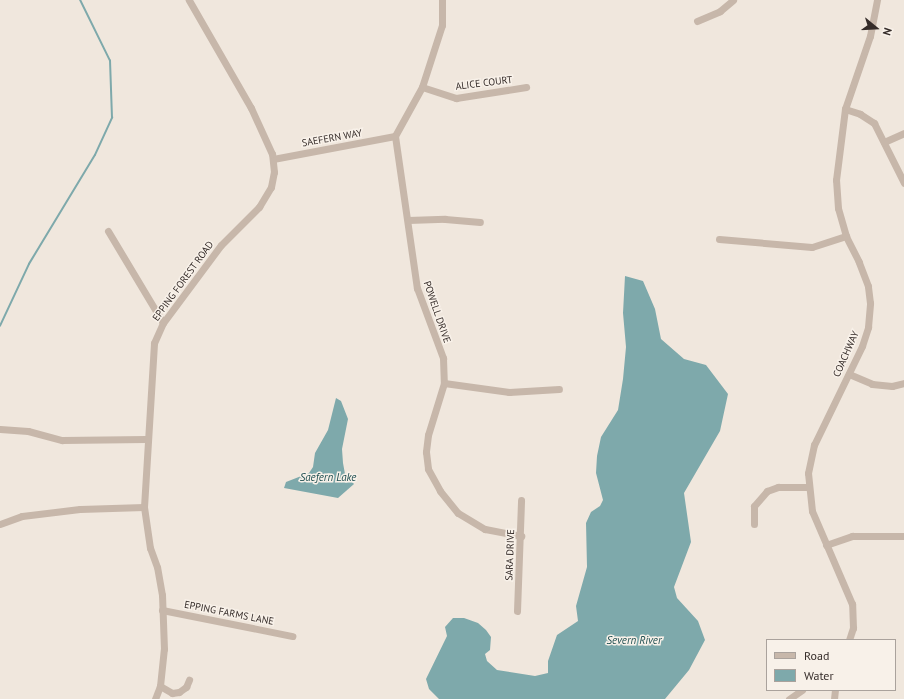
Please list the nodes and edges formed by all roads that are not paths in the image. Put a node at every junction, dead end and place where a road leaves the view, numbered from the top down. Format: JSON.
{"nodes":[{"id":1,"x":189,"y":0,"type":"edge"},
{"id":2,"x":442,"y":0,"type":"edge"},
{"id":3,"x":733,"y":0,"type":"edge"},
{"id":4,"x":877,"y":0,"type":"edge"},
{"id":5,"x":697,"y":22,"type":"dead end"},
{"id":6,"x":422,"y":87,"type":"junction"},
{"id":7,"x":526,"y":87,"type":"dead end"},
{"id":8,"x":845,"y":110,"type":"junction"},
{"id":9,"x":904,"y":133,"type":"edge"},
{"id":10,"x":395,"y":136,"type":"junction"},
{"id":11,"x":884,"y":142,"type":"junction"},
{"id":12,"x":273,"y":158,"type":"junction"},
{"id":13,"x":904,"y":183,"type":"edge"},
{"id":14,"x":408,"y":220,"type":"junction"},
{"id":15,"x":480,"y":222,"type":"dead end"},
{"id":16,"x":108,"y":231,"type":"dead end"},
{"id":17,"x":846,"y":236,"type":"junction"},
{"id":18,"x":719,"y":239,"type":"dead end"},
{"id":19,"x":163,"y":323,"type":"junction"},
{"id":20,"x":849,"y":374,"type":"junction"},
{"id":21,"x":444,"y":383,"type":"junction"},
{"id":22,"x":904,"y":383,"type":"edge"},
{"id":23,"x":559,"y":389,"type":"dead end"},
{"id":24,"x":0,"y":429,"type":"edge"},
{"id":25,"x":146,"y":439,"type":"junction"},
{"id":26,"x":808,"y":487,"type":"junction"},
{"id":27,"x":521,"y":500,"type":"dead end"},
{"id":28,"x":144,"y":507,"type":"junction"},
{"id":29,"x":0,"y":524,"type":"edge"},
{"id":30,"x":754,"y":524,"type":"dead end"},
{"id":31,"x":521,"y":536,"type":"junction"},
{"id":32,"x":904,"y":536,"type":"edge"},
{"id":33,"x":826,"y":545,"type":"junction"},
{"id":34,"x":162,"y":610,"type":"junction"},
{"id":35,"x":517,"y":611,"type":"dead end"},
{"id":36,"x":292,"y":636,"type":"dead end"},
{"id":37,"x":849,"y":639,"type":"edge"},
{"id":38,"x":189,"y":680,"type":"dead end"},
{"id":39,"x":160,"y":686,"type":"junction"},
{"id":40,"x":801,"y":691,"type":"edge"},
{"id":41,"x":155,"y":699,"type":"edge"},
{"id":42,"x":789,"y":699,"type":"edge"}],
"edges":[{"from":1,"to":12,"type":"street","name":"EPPING FOREST ROAD"},
{"from":2,"to":6,"type":"street"},
{"from":3,"to":5,"type":"street"},
{"from":4,"to":8,"type":"street","name":"COACHWAY"},
{"from":6,"to":7,"type":"street","name":"ALICE COURT"},
{"from":6,"to":10,"type":"street"},
{"from":8,"to":11,"type":"street"},
{"from":8,"to":17,"type":"street","name":"COACHWAY"},
{"from":9,"to":11,"type":"street"},
{"from":10,"to":12,"type":"street","name":"SAEFERN WAY"},
{"from":10,"to":14,"type":"street","name":"POWELL DRIVE"},
{"from":11,"to":13,"type":"street"},
{"from":12,"to":19,"type":"street","name":"EPPING FOREST ROAD"},
{"from":14,"to":15,"type":"street"},
{"from":14,"to":21,"type":"street","name":"POWELL DRIVE"},
{"from":16,"to":19,"type":"street"},
{"from":17,"to":18,"type":"street"},
{"from":17,"to":20,"type":"street","name":"COACHWAY"},
{"from":19,"to":25,"type":"street","name":"EPPING FOREST ROAD"},
{"from":20,"to":22,"type":"street"},
{"from":20,"to":26,"type":"street","name":"COACHWAY"},
{"from":21,"to":23,"type":"street"},
{"from":21,"to":31,"type":"street","name":"POWELL DRIVE"},
{"from":24,"to":25,"type":"street"},
{"from":25,"to":28,"type":"street","name":"EPPING FOREST ROAD"},
{"from":26,"to":30,"type":"street"},
{"from":26,"to":33,"type":"street","name":"COACHWAY"},
{"from":27,"to":31,"type":"street","name":"SARA DRIVE"},
{"from":28,"to":29,"type":"street"},
{"from":28,"to":34,"type":"street","name":"EPPING FOREST ROAD"},
{"from":31,"to":35,"type":"street","name":"SARA DRIVE"},
{"from":32,"to":33,"type":"street"},
{"from":33,"to":37,"type":"street","name":"COACHWAY"},
{"from":34,"to":36,"type":"street","name":"EPPING FARMS LANE"},
{"from":34,"to":39,"type":"street","name":"EPPING FOREST ROAD"},
{"from":38,"to":39,"type":"street"},
{"from":39,"to":41,"type":"street","name":"EPPING FOREST ROAD"},
{"from":40,"to":42,"type":"street"}]}
